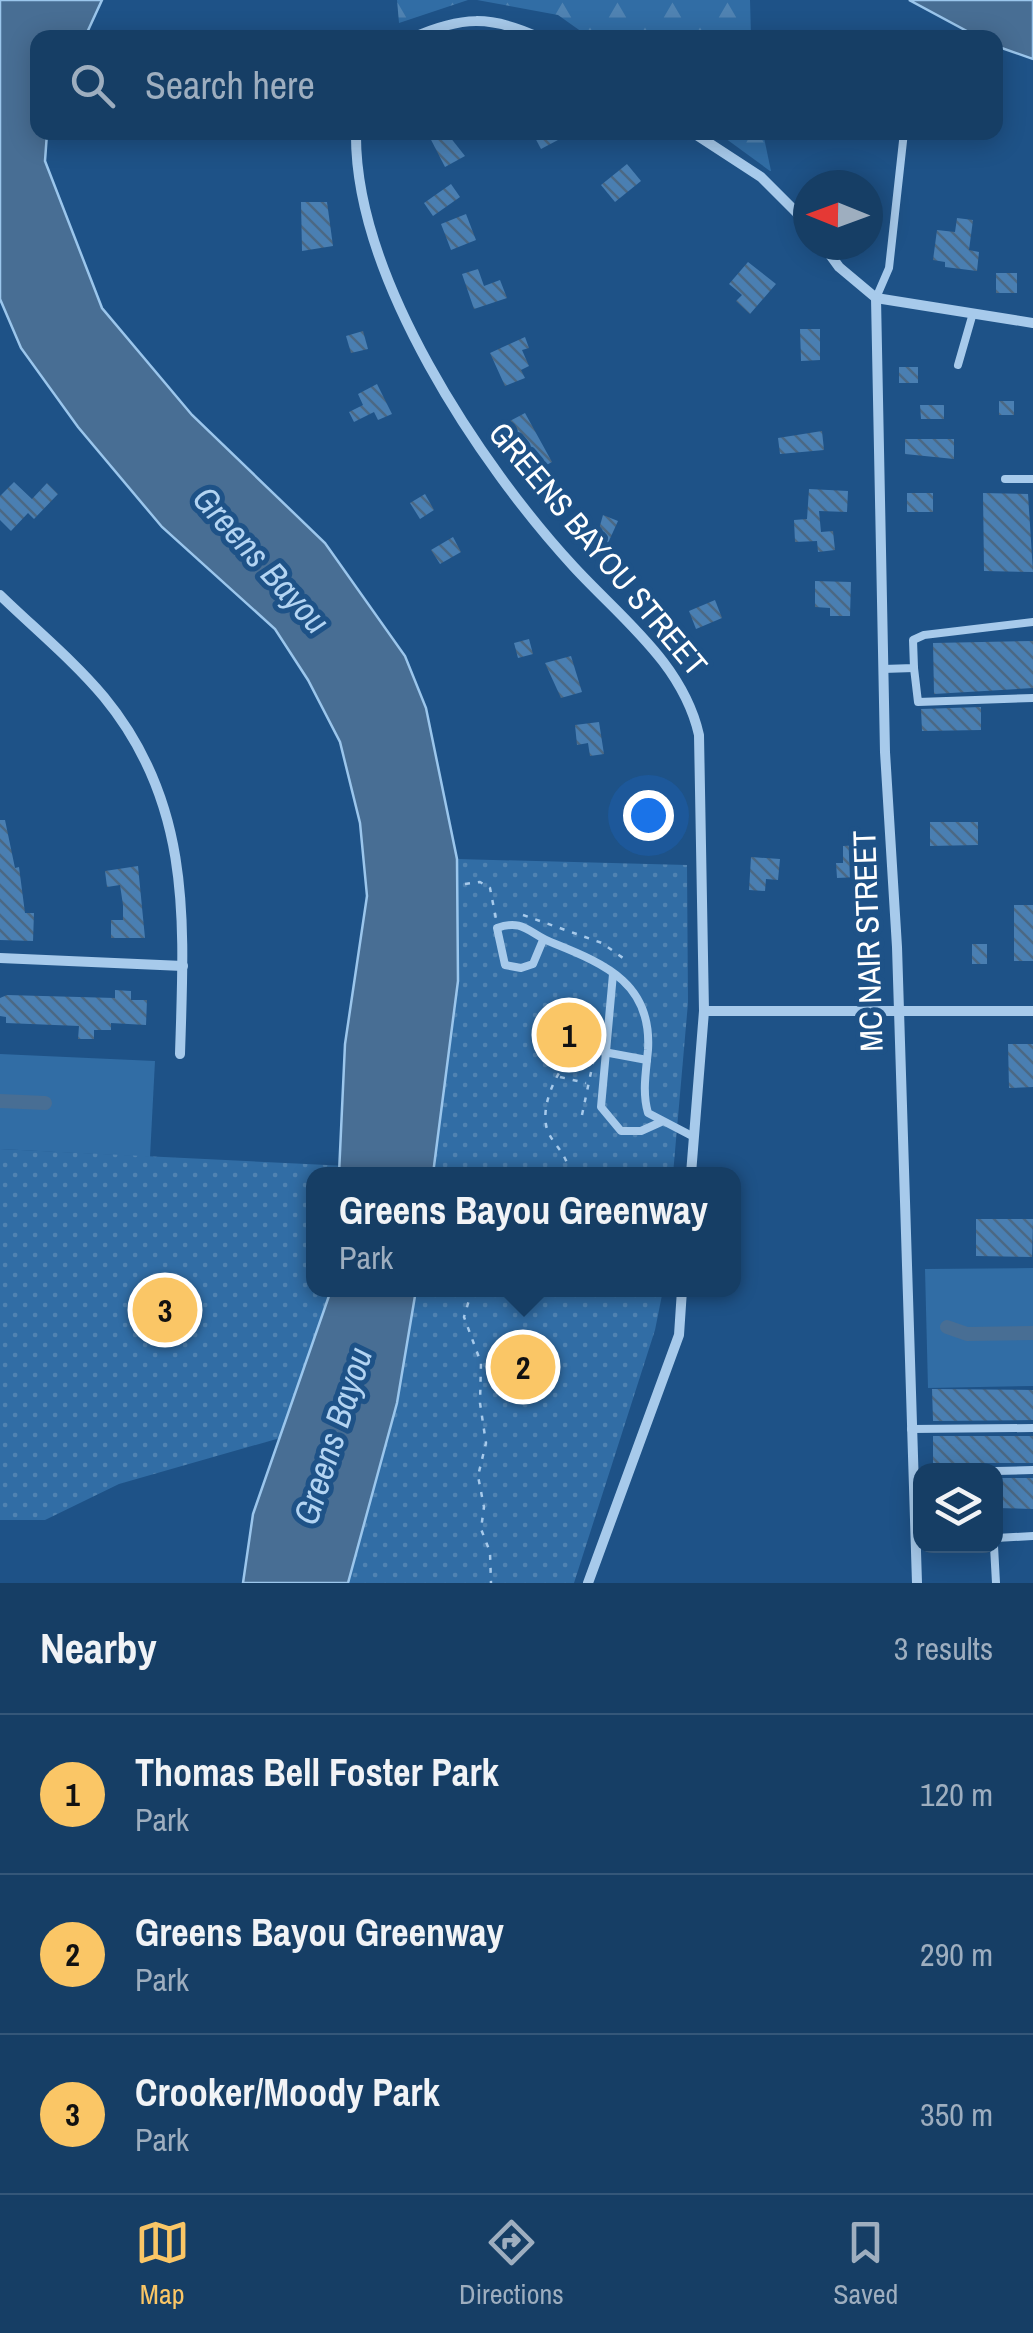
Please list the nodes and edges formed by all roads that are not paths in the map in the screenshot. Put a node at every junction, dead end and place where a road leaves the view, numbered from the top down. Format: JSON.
{"nodes":[{"id":1,"x":430,"y":30,"type":"edge"},
{"id":2,"x":520,"y":30,"type":"edge"},
{"id":3,"x":356,"y":140,"type":"edge"},
{"id":4,"x":704,"y":140,"type":"edge"},
{"id":5,"x":903,"y":140,"type":"edge"},
{"id":6,"x":793,"y":209,"type":"edge"},
{"id":7,"x":834,"y":260,"type":"edge"},
{"id":8,"x":876,"y":298,"type":"junction"},
{"id":9,"x":974,"y":313,"type":"junction"},
{"id":10,"x":1033,"y":323,"type":"edge"},
{"id":11,"x":958,"y":366,"type":"dead end"},
{"id":12,"x":1004,"y":479,"type":"dead end"},
{"id":13,"x":1033,"y":479,"type":"edge"},
{"id":14,"x":0,"y":595,"type":"edge"},
{"id":15,"x":1033,"y":622,"type":"edge"},
{"id":16,"x":914,"y":668,"type":"junction"},
{"id":17,"x":883,"y":669,"type":"junction"},
{"id":18,"x":1033,"y":698,"type":"edge"},
{"id":19,"x":543,"y":940,"type":"junction"},
{"id":20,"x":0,"y":958,"type":"edge"},
{"id":21,"x":183,"y":966,"type":"junction"},
{"id":22,"x":613,"y":971,"type":"junction"},
{"id":23,"x":704,"y":1010,"type":"junction"},
{"id":24,"x":1033,"y":1011,"type":"edge"},
{"id":25,"x":898,"y":1013,"type":"junction"},
{"id":26,"x":604,"y":1052,"type":"junction"},
{"id":27,"x":180,"y":1054,"type":"dead end"},
{"id":28,"x":647,"y":1060,"type":"junction"},
{"id":29,"x":661,"y":1122,"type":"junction"},
{"id":30,"x":694,"y":1137,"type":"junction"},
{"id":31,"x":692,"y":1167,"type":"edge"},
{"id":32,"x":682,"y":1297,"type":"edge"},
{"id":33,"x":1033,"y":1428,"type":"edge"},
{"id":34,"x":911,"y":1429,"type":"junction"},
{"id":35,"x":915,"y":1463,"type":"edge"},
{"id":36,"x":1033,"y":1470,"type":"edge"},
{"id":37,"x":1003,"y":1471,"type":"edge"},
{"id":38,"x":1033,"y":1536,"type":"edge"},
{"id":39,"x":1003,"y":1541,"type":"edge"},
{"id":40,"x":917,"y":1553,"type":"edge"},
{"id":41,"x":995,"y":1553,"type":"edge"},
{"id":42,"x":588,"y":1583,"type":"edge"},
{"id":43,"x":916,"y":1583,"type":"edge"},
{"id":44,"x":996,"y":1583,"type":"edge"}],
"edges":[{"from":1,"to":2,"type":"street"},
{"from":3,"to":23,"type":"street","name":"GREENS BAYOU STREET"},
{"from":4,"to":6,"type":"street"},
{"from":5,"to":8,"type":"lane"},
{"from":7,"to":8,"type":"street"},
{"from":8,"to":9,"type":"street"},
{"from":8,"to":17,"type":"street","name":"MC NAIR STREET"},
{"from":9,"to":10,"type":"street"},
{"from":9,"to":11,"type":"lane"},
{"from":12,"to":13,"type":"lane"},
{"from":14,"to":21,"type":"street"},
{"from":15,"to":16,"type":"lane"},
{"from":16,"to":17,"type":"lane"},
{"from":16,"to":18,"type":"lane"},
{"from":17,"to":25,"type":"street","name":"MC NAIR STREET"},
{"from":19,"to":19,"type":"lane"},
{"from":19,"to":22,"type":"lane"},
{"from":20,"to":21,"type":"street"},
{"from":21,"to":27,"type":"street"},
{"from":22,"to":26,"type":"lane"},
{"from":22,"to":28,"type":"lane"},
{"from":23,"to":25,"type":"street"},
{"from":23,"to":30,"type":"street","name":"GREENS BAYOU STREET"},
{"from":24,"to":25,"type":"street"},
{"from":25,"to":34,"type":"street","name":"MC NAIR STREET"},
{"from":26,"to":28,"type":"lane"},
{"from":26,"to":29,"type":"lane"},
{"from":28,"to":29,"type":"lane"},
{"from":29,"to":30,"type":"lane"},
{"from":30,"to":31,"type":"street","name":"GREENS BAYOU STREET"},
{"from":32,"to":42,"type":"street"},
{"from":33,"to":34,"type":"lane"},
{"from":34,"to":35,"type":"street","name":"MC NAIR STREET"},
{"from":36,"to":37,"type":"lane"},
{"from":38,"to":39,"type":"lane"},
{"from":40,"to":43,"type":"street","name":"MC NAIR STREET"},
{"from":41,"to":44,"type":"lane"}]}
